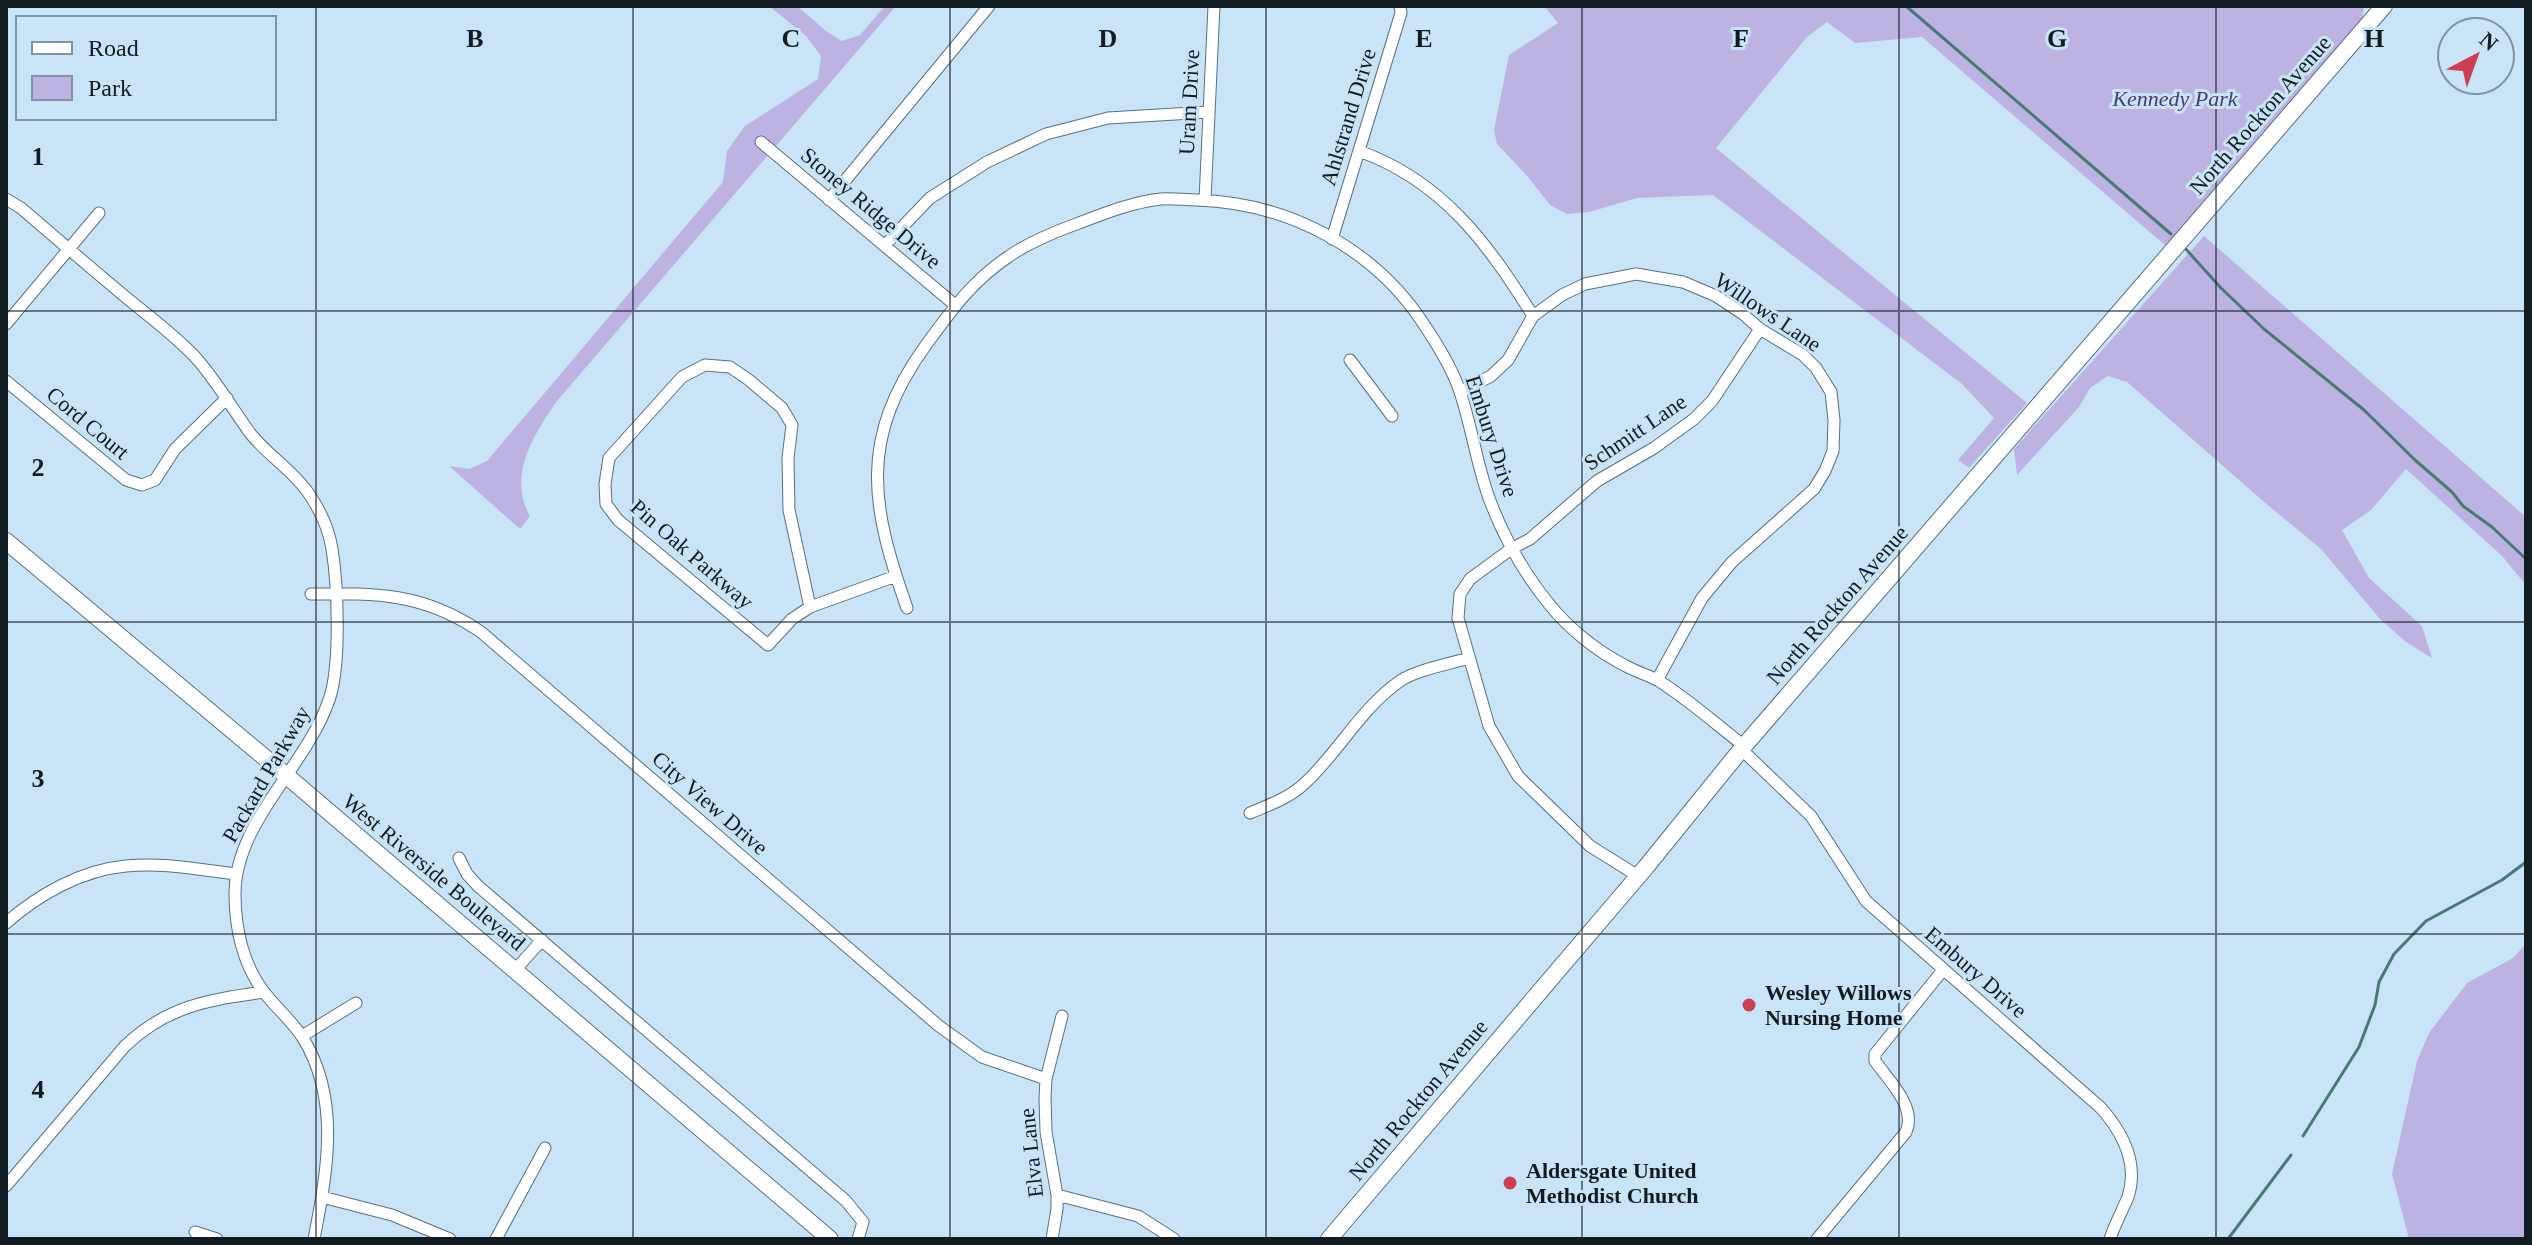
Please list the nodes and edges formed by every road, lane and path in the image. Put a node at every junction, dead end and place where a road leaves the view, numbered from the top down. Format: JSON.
{"nodes":[{"id":1,"x":989,"y":6,"type":"edge"},
{"id":2,"x":1214,"y":6,"type":"edge"},
{"id":3,"x":1400,"y":6,"type":"edge"},
{"id":4,"x":2384,"y":6,"type":"edge"},
{"id":5,"x":1209,"y":112,"type":"junction"},
{"id":6,"x":761,"y":142,"type":"dead end"},
{"id":7,"x":1359,"y":151,"type":"junction"},
{"id":8,"x":6,"y":199,"type":"edge"},
{"id":9,"x":829,"y":200,"type":"junction"},
{"id":10,"x":1205,"y":200,"type":"junction"},
{"id":11,"x":99,"y":213,"type":"dead end"},
{"id":12,"x":1332,"y":239,"type":"junction"},
{"id":13,"x":885,"y":245,"type":"junction"},
{"id":14,"x":69,"y":249,"type":"junction"},
{"id":15,"x":955,"y":305,"type":"junction"},
{"id":16,"x":1533,"y":316,"type":"junction"},
{"id":17,"x":6,"y":324,"type":"edge"},
{"id":18,"x":1760,"y":329,"type":"junction"},
{"id":19,"x":1350,"y":360,"type":"dead end"},
{"id":20,"x":6,"y":381,"type":"edge"},
{"id":21,"x":1460,"y":392,"type":"junction"},
{"id":22,"x":227,"y":398,"type":"junction"},
{"id":23,"x":1392,"y":416,"type":"dead end"},
{"id":24,"x":6,"y":541,"type":"edge"},
{"id":25,"x":1511,"y":549,"type":"junction"},
{"id":26,"x":896,"y":576,"type":"junction"},
{"id":27,"x":311,"y":594,"type":"dead end"},
{"id":28,"x":335,"y":594,"type":"junction"},
{"id":29,"x":810,"y":607,"type":"junction"},
{"id":30,"x":907,"y":608,"type":"dead end"},
{"id":31,"x":1469,"y":658,"type":"junction"},
{"id":32,"x":1657,"y":680,"type":"junction"},
{"id":33,"x":1742,"y":748,"type":"junction"},
{"id":34,"x":288,"y":777,"type":"junction"},
{"id":35,"x":1250,"y":813,"type":"dead end"},
{"id":36,"x":459,"y":858,"type":"dead end"},
{"id":37,"x":237,"y":874,"type":"junction"},
{"id":38,"x":1638,"y":876,"type":"junction"},
{"id":39,"x":6,"y":923,"type":"edge"},
{"id":40,"x":542,"y":940,"type":"junction"},
{"id":41,"x":515,"y":970,"type":"junction"},
{"id":42,"x":1943,"y":970,"type":"junction"},
{"id":43,"x":264,"y":992,"type":"junction"},
{"id":44,"x":356,"y":1003,"type":"dead end"},
{"id":45,"x":1062,"y":1016,"type":"dead end"},
{"id":46,"x":302,"y":1036,"type":"junction"},
{"id":47,"x":1046,"y":1079,"type":"junction"},
{"id":48,"x":545,"y":1148,"type":"dead end"},
{"id":49,"x":6,"y":1186,"type":"edge"},
{"id":50,"x":1057,"y":1195,"type":"junction"},
{"id":51,"x":322,"y":1197,"type":"junction"},
{"id":52,"x":195,"y":1232,"type":"dead end"},
{"id":53,"x":217,"y":1239,"type":"edge"},
{"id":54,"x":314,"y":1239,"type":"edge"},
{"id":55,"x":450,"y":1239,"type":"edge"},
{"id":56,"x":496,"y":1239,"type":"edge"},
{"id":57,"x":830,"y":1239,"type":"edge"},
{"id":58,"x":858,"y":1239,"type":"edge"},
{"id":59,"x":1052,"y":1239,"type":"edge"},
{"id":60,"x":1174,"y":1239,"type":"edge"},
{"id":61,"x":1329,"y":1239,"type":"edge"},
{"id":62,"x":1817,"y":1239,"type":"edge"},
{"id":63,"x":2110,"y":1239,"type":"edge"}],
"edges":[{"from":1,"to":9,"type":"street"},
{"from":2,"to":5,"type":"street","name":"Uram Drive"},
{"from":3,"to":7,"type":"street","name":"Ahlstrand Drive"},
{"from":4,"to":33,"type":"street","name":"North Rockton Avenue"},
{"from":5,"to":10,"type":"street","name":"Uram Drive"},
{"from":5,"to":13,"type":"street"},
{"from":6,"to":9,"type":"street","name":"Stoney Ridge Drive"},
{"from":7,"to":12,"type":"street","name":"Ahlstrand Drive"},
{"from":7,"to":16,"type":"street"},
{"from":8,"to":14,"type":"street","name":"Packard Parkway"},
{"from":9,"to":13,"type":"street","name":"Stoney Ridge Drive"},
{"from":10,"to":12,"type":"street","name":"Embury Drive"},
{"from":10,"to":15,"type":"street","name":"Embury Drive"},
{"from":11,"to":14,"type":"street"},
{"from":12,"to":21,"type":"street","name":"Embury Drive"},
{"from":13,"to":15,"type":"street","name":"Stoney Ridge Drive"},
{"from":14,"to":17,"type":"street"},
{"from":14,"to":22,"type":"street","name":"Packard Parkway"},
{"from":15,"to":26,"type":"street","name":"Embury Drive"},
{"from":16,"to":18,"type":"street","name":"Willows Lane"},
{"from":16,"to":21,"type":"street","name":"Willows Lane"},
{"from":18,"to":25,"type":"street","name":"Schmitt Lane"},
{"from":18,"to":32,"type":"street","name":"Willows Lane"},
{"from":19,"to":23,"type":"street"},
{"from":20,"to":22,"type":"street","name":"Cord Court"},
{"from":21,"to":25,"type":"street","name":"Embury Drive"},
{"from":22,"to":28,"type":"street","name":"Packard Parkway"},
{"from":24,"to":34,"type":"street","name":"West Riverside Boulevard"},
{"from":25,"to":31,"type":"street","name":"Schmitt Lane"},
{"from":25,"to":32,"type":"street","name":"Embury Drive"},
{"from":26,"to":29,"type":"street"},
{"from":26,"to":30,"type":"street","name":"Embury Drive"},
{"from":27,"to":28,"type":"street","name":"City View Drive"},
{"from":28,"to":34,"type":"street","name":"Packard Parkway"},
{"from":28,"to":47,"type":"street","name":"City View Drive"},
{"from":29,"to":29,"type":"street","name":"Pin Oak Parkway"},
{"from":31,"to":35,"type":"street"},
{"from":31,"to":38,"type":"street"},
{"from":32,"to":33,"type":"street","name":"Embury Drive"},
{"from":33,"to":38,"type":"street","name":"North Rockton Avenue"},
{"from":33,"to":42,"type":"street","name":"Embury Drive"},
{"from":34,"to":37,"type":"street","name":"Packard Parkway"},
{"from":34,"to":41,"type":"street","name":"West Riverside Boulevard"},
{"from":36,"to":40,"type":"street"},
{"from":37,"to":39,"type":"street"},
{"from":37,"to":43,"type":"street","name":"Packard Parkway"},
{"from":38,"to":61,"type":"street","name":"North Rockton Avenue"},
{"from":40,"to":41,"type":"street"},
{"from":40,"to":58,"type":"street"},
{"from":41,"to":57,"type":"street","name":"West Riverside Boulevard"},
{"from":42,"to":62,"type":"street"},
{"from":42,"to":63,"type":"street","name":"Embury Drive"},
{"from":43,"to":46,"type":"street","name":"Packard Parkway"},
{"from":43,"to":49,"type":"street"},
{"from":44,"to":46,"type":"street"},
{"from":45,"to":47,"type":"street","name":"Elva Lane"},
{"from":46,"to":51,"type":"street","name":"Packard Parkway"},
{"from":47,"to":50,"type":"street","name":"Elva Lane"},
{"from":48,"to":56,"type":"street"},
{"from":50,"to":59,"type":"street","name":"Elva Lane"},
{"from":50,"to":60,"type":"street"},
{"from":51,"to":54,"type":"street","name":"Packard Parkway"},
{"from":51,"to":55,"type":"street"},
{"from":52,"to":53,"type":"street"}]}
